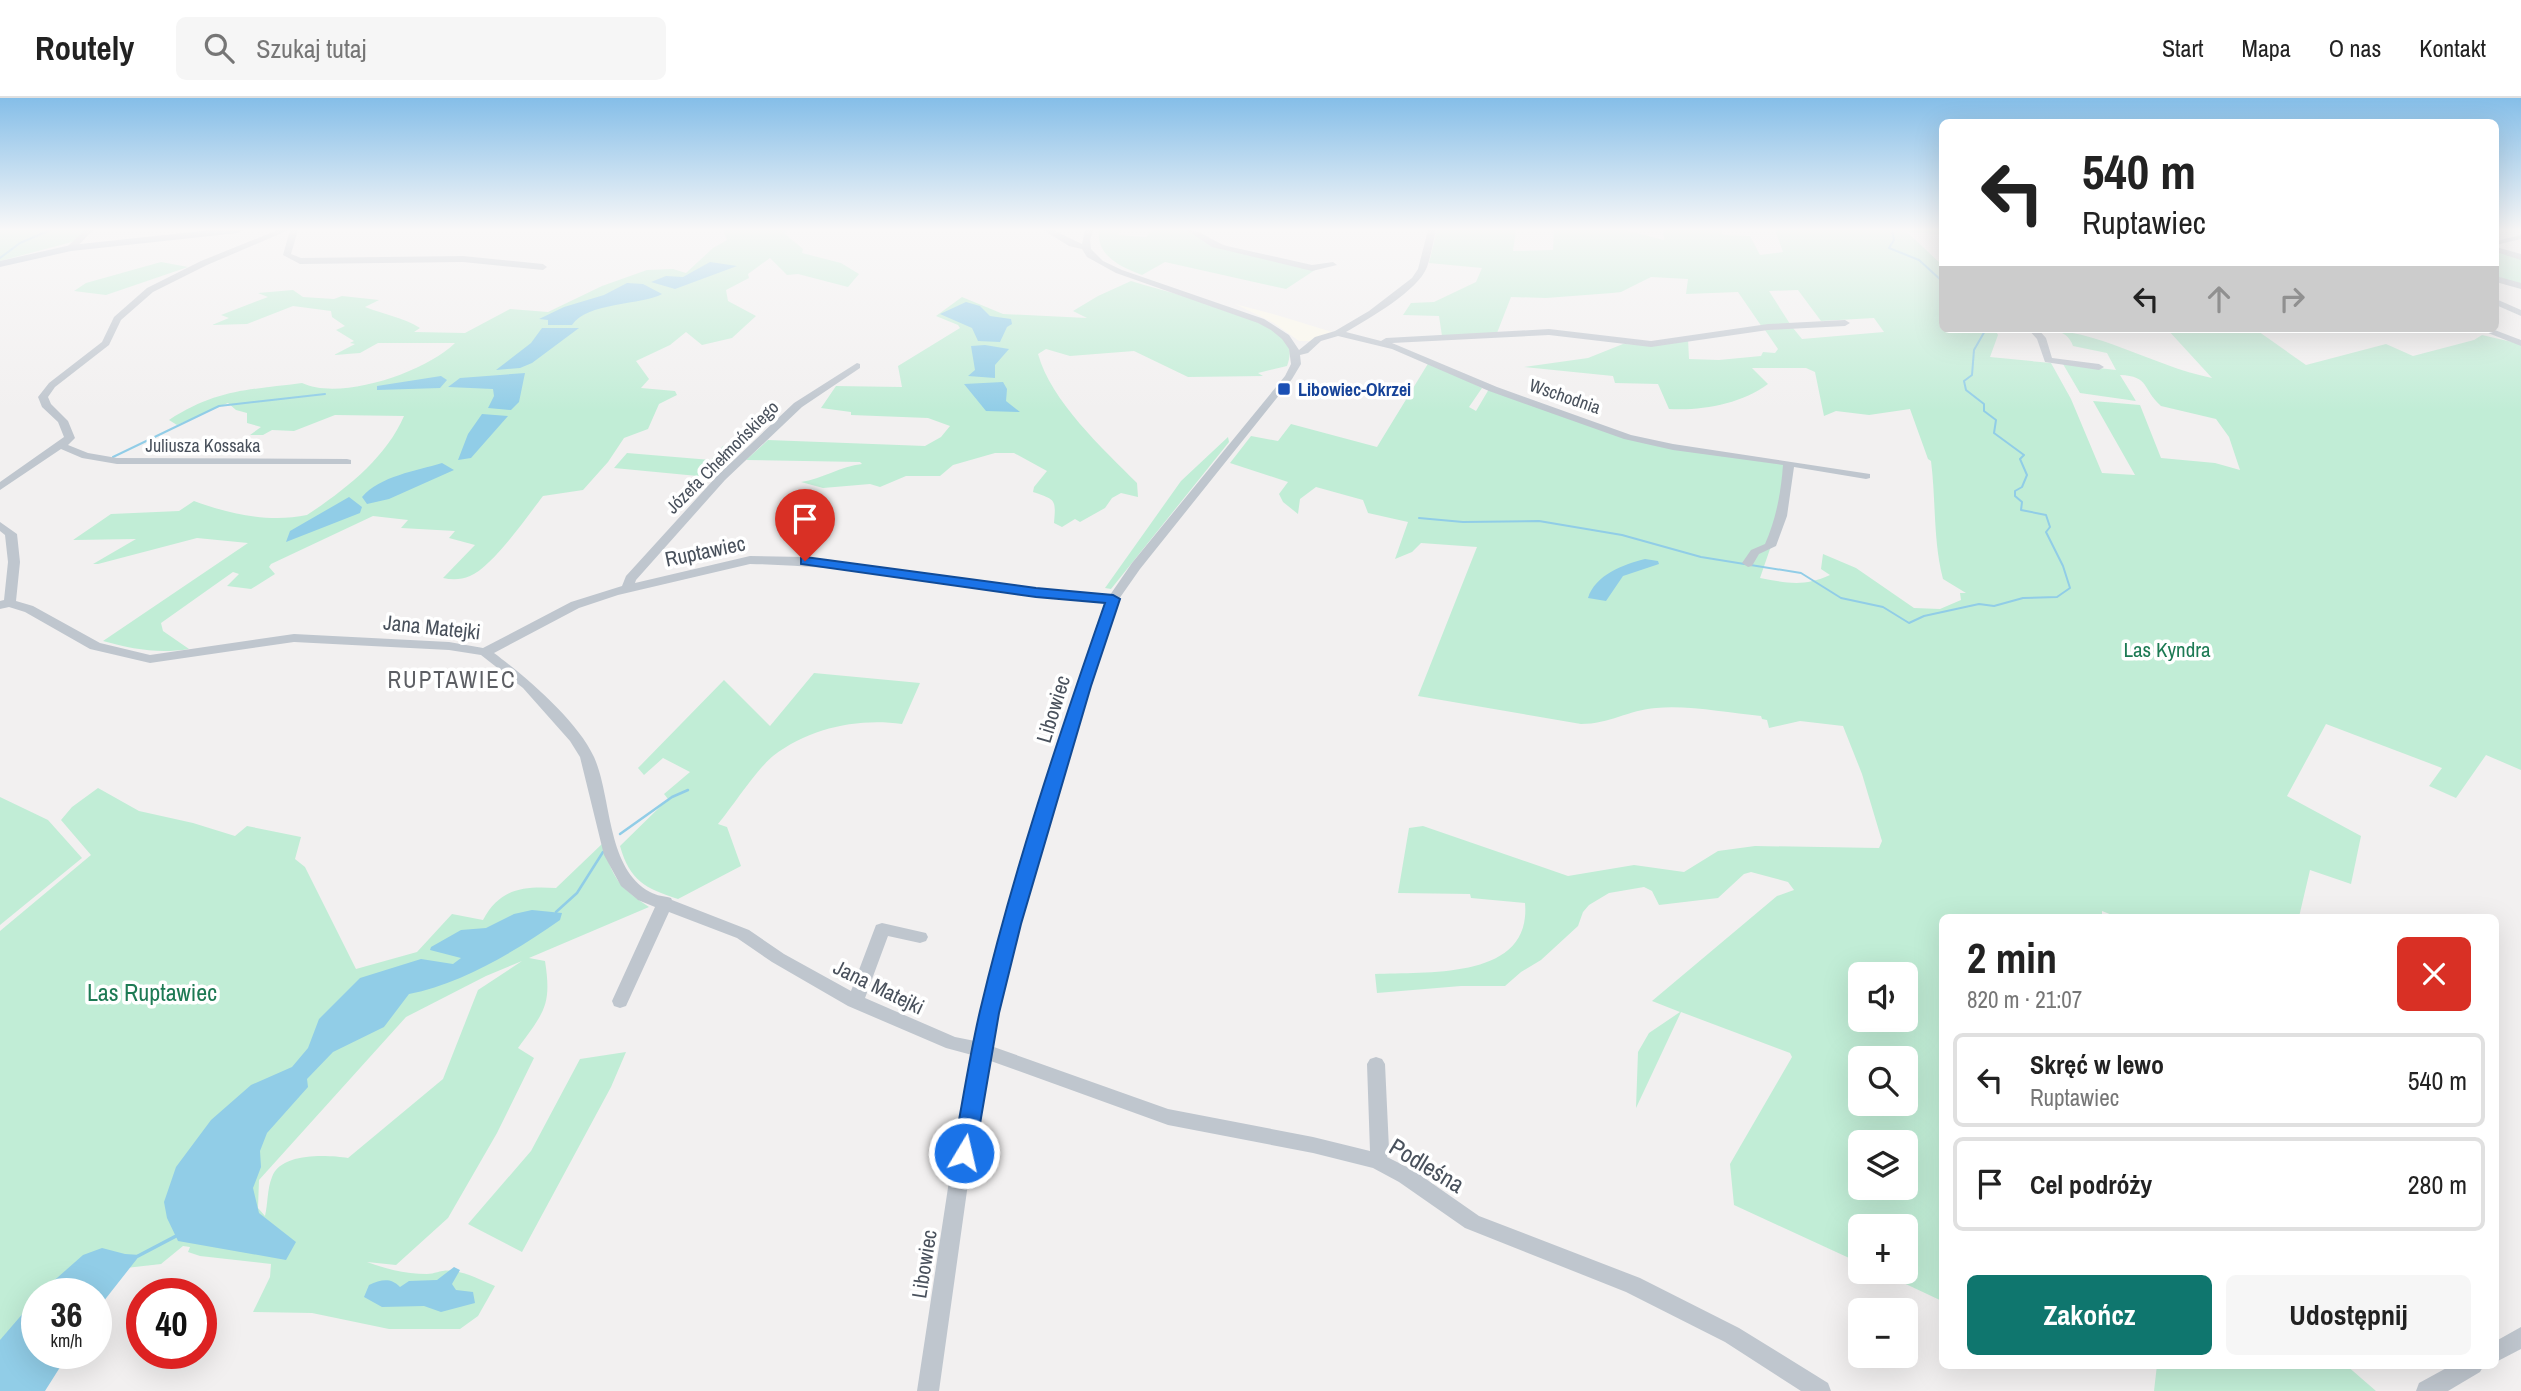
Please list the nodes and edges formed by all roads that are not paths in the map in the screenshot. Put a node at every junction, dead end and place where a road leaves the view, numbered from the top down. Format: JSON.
{"nodes":[{"id":1,"x":150,"y":290,"type":"edge"},
{"id":2,"x":1174,"y":290,"type":"edge"},
{"id":3,"x":1402,"y":290,"type":"edge"},
{"id":4,"x":2499,"y":303,"type":"edge"},
{"id":5,"x":2521,"y":313,"type":"edge"},
{"id":6,"x":1845,"y":323,"type":"dead end"},
{"id":7,"x":1338,"y":333,"type":"junction"},
{"id":8,"x":2036,"y":333,"type":"edge"},
{"id":9,"x":2492,"y":333,"type":"edge"},
{"id":10,"x":1377,"y":342,"type":"junction"},
{"id":11,"x":2521,"y":343,"type":"edge"},
{"id":12,"x":1296,"y":354,"type":"junction"},
{"id":13,"x":857,"y":366,"type":"dead end"},
{"id":14,"x":2099,"y":367,"type":"dead end"},
{"id":15,"x":62,"y":446,"type":"junction"},
{"id":16,"x":347,"y":461,"type":"dead end"},
{"id":17,"x":1789,"y":463,"type":"junction"},
{"id":18,"x":1866,"y":477,"type":"dead end"},
{"id":19,"x":0,"y":487,"type":"edge"},
{"id":20,"x":0,"y":525,"type":"edge"},
{"id":21,"x":1748,"y":563,"type":"dead end"},
{"id":22,"x":628,"y":588,"type":"junction"},
{"id":23,"x":1113,"y":599,"type":"junction"},
{"id":24,"x":5,"y":604,"type":"edge"},
{"id":25,"x":485,"y":652,"type":"junction"},
{"id":26,"x":665,"y":902,"type":"junction"},
{"id":27,"x":920,"y":937,"type":"dead end"},
{"id":28,"x":620,"y":1001,"type":"dead end"},
{"id":29,"x":854,"y":1001,"type":"junction"},
{"id":30,"x":982,"y":1050,"type":"junction"},
{"id":31,"x":1376,"y":1064,"type":"dead end"},
{"id":32,"x":1377,"y":1161,"type":"junction"},
{"id":33,"x":2521,"y":1338,"type":"edge"},
{"id":34,"x":2499,"y":1350,"type":"edge"},
{"id":35,"x":2466,"y":1369,"type":"edge"},
{"id":36,"x":928,"y":1391,"type":"edge"},
{"id":37,"x":1820,"y":1391,"type":"edge"},
{"id":38,"x":2427,"y":1391,"type":"edge"}],
"edges":[{"from":1,"to":15,"type":"street"},
{"from":2,"to":12,"type":"street"},
{"from":3,"to":7,"type":"street"},
{"from":4,"to":5,"type":"street"},
{"from":6,"to":10,"type":"street"},
{"from":7,"to":10,"type":"street","name":"Wschodnia"},
{"from":7,"to":12,"type":"street"},
{"from":8,"to":14,"type":"street"},
{"from":9,"to":11,"type":"street"},
{"from":10,"to":17,"type":"street","name":"Wschodnia"},
{"from":12,"to":23,"type":"street","name":"Libowiec"},
{"from":13,"to":22,"type":"street","name":"Józefa Chełmońskiego"},
{"from":15,"to":16,"type":"street","name":"Juliusza Kossaka"},
{"from":15,"to":19,"type":"street"},
{"from":17,"to":18,"type":"street","name":"Wschodnia"},
{"from":17,"to":21,"type":"street"},
{"from":20,"to":24,"type":"street","name":"Jana Matejki"},
{"from":22,"to":23,"type":"street","name":"Ruptawiec"},
{"from":22,"to":25,"type":"street","name":"Ruptawiec"},
{"from":23,"to":30,"type":"street","name":"Libowiec"},
{"from":24,"to":25,"type":"street","name":"Jana Matejki"},
{"from":25,"to":26,"type":"street","name":"Jana Matejki"},
{"from":26,"to":28,"type":"street"},
{"from":26,"to":29,"type":"street","name":"Jana Matejki"},
{"from":27,"to":29,"type":"street"},
{"from":29,"to":30,"type":"street","name":"Jana Matejki"},
{"from":30,"to":32,"type":"street","name":"Podleśna"},
{"from":30,"to":36,"type":"street","name":"Libowiec"},
{"from":31,"to":32,"type":"street"},
{"from":32,"to":37,"type":"street","name":"Podleśna"},
{"from":33,"to":34,"type":"street"},
{"from":35,"to":38,"type":"street"}]}
